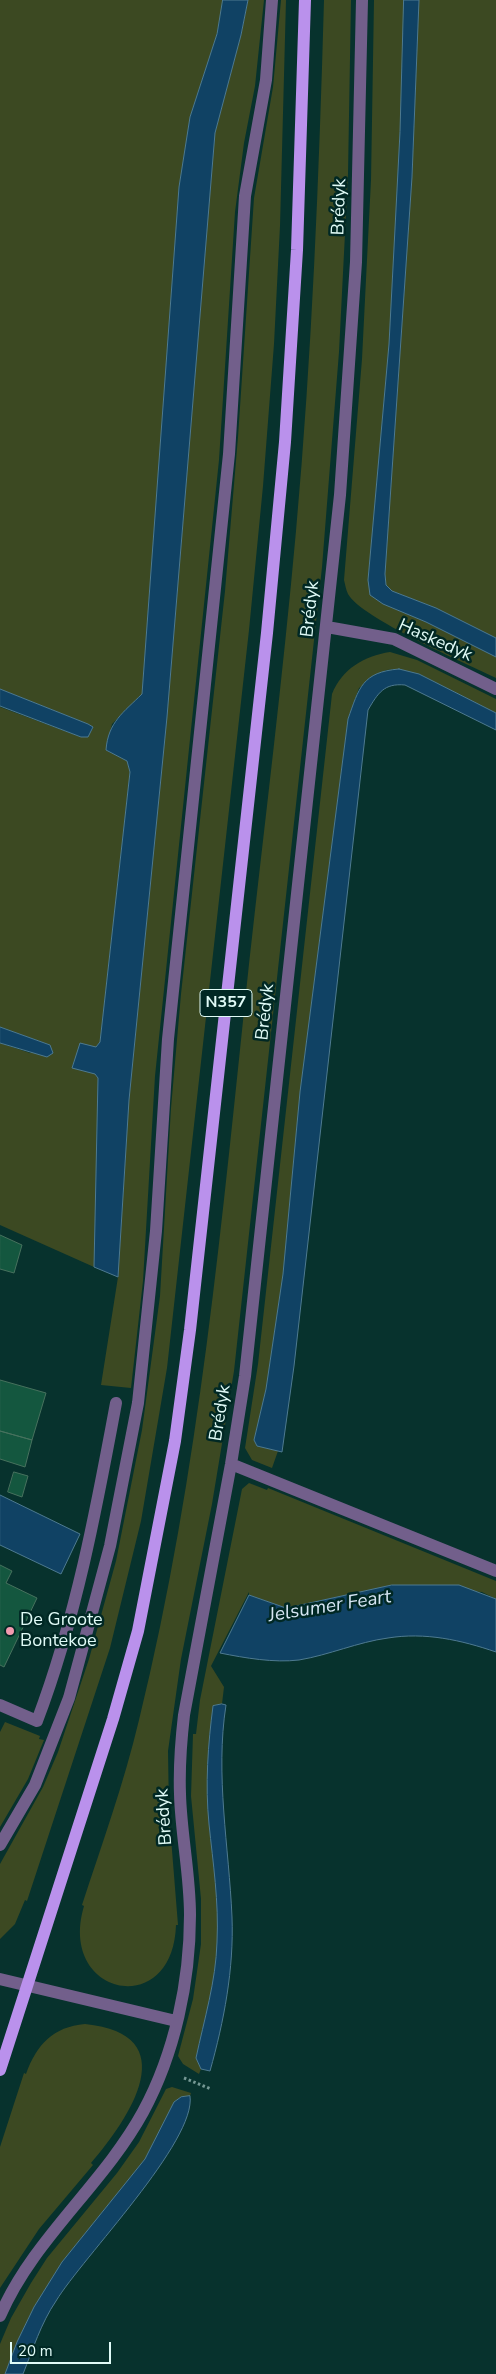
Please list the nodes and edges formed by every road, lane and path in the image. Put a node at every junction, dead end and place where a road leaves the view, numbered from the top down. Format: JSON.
{"nodes":[{"id":1,"x":272,"y":0,"type":"edge"},
{"id":2,"x":305,"y":0,"type":"edge"},
{"id":3,"x":362,"y":0,"type":"edge"},
{"id":4,"x":327,"y":627,"type":"junction"},
{"id":5,"x":496,"y":689,"type":"edge"},
{"id":6,"x":116,"y":1403,"type":"dead end"},
{"id":7,"x":231,"y":1464,"type":"junction"},
{"id":8,"x":496,"y":1571,"type":"edge"},
{"id":9,"x":0,"y":1705,"type":"edge"},
{"id":10,"x":0,"y":1845,"type":"edge"},
{"id":11,"x":0,"y":1979,"type":"edge"},
{"id":12,"x":28,"y":1986,"type":"junction"},
{"id":13,"x":176,"y":2021,"type":"junction"},
{"id":14,"x":0,"y":2070,"type":"edge"},
{"id":15,"x":195,"y":2083,"type":"dead end"},
{"id":16,"x":211,"y":2089,"type":"dead end"},
{"id":17,"x":0,"y":2316,"type":"edge"}],
"edges":[{"from":1,"to":10,"type":"street"},
{"from":2,"to":12,"type":"main road","number":"N357"},
{"from":3,"to":4,"type":"street","name":"Brédyk"},
{"from":4,"to":5,"type":"street","name":"Haskedyk"},
{"from":4,"to":7,"type":"street","name":"Brédyk"},
{"from":6,"to":9,"type":"street"},
{"from":7,"to":8,"type":"street"},
{"from":7,"to":13,"type":"street","name":"Brédyk"},
{"from":11,"to":12,"type":"street"},
{"from":12,"to":13,"type":"street"},
{"from":12,"to":14,"type":"main road","number":"N357"},
{"from":13,"to":17,"type":"street","name":"Brédyk"},
{"from":15,"to":16,"type":"path"}]}
